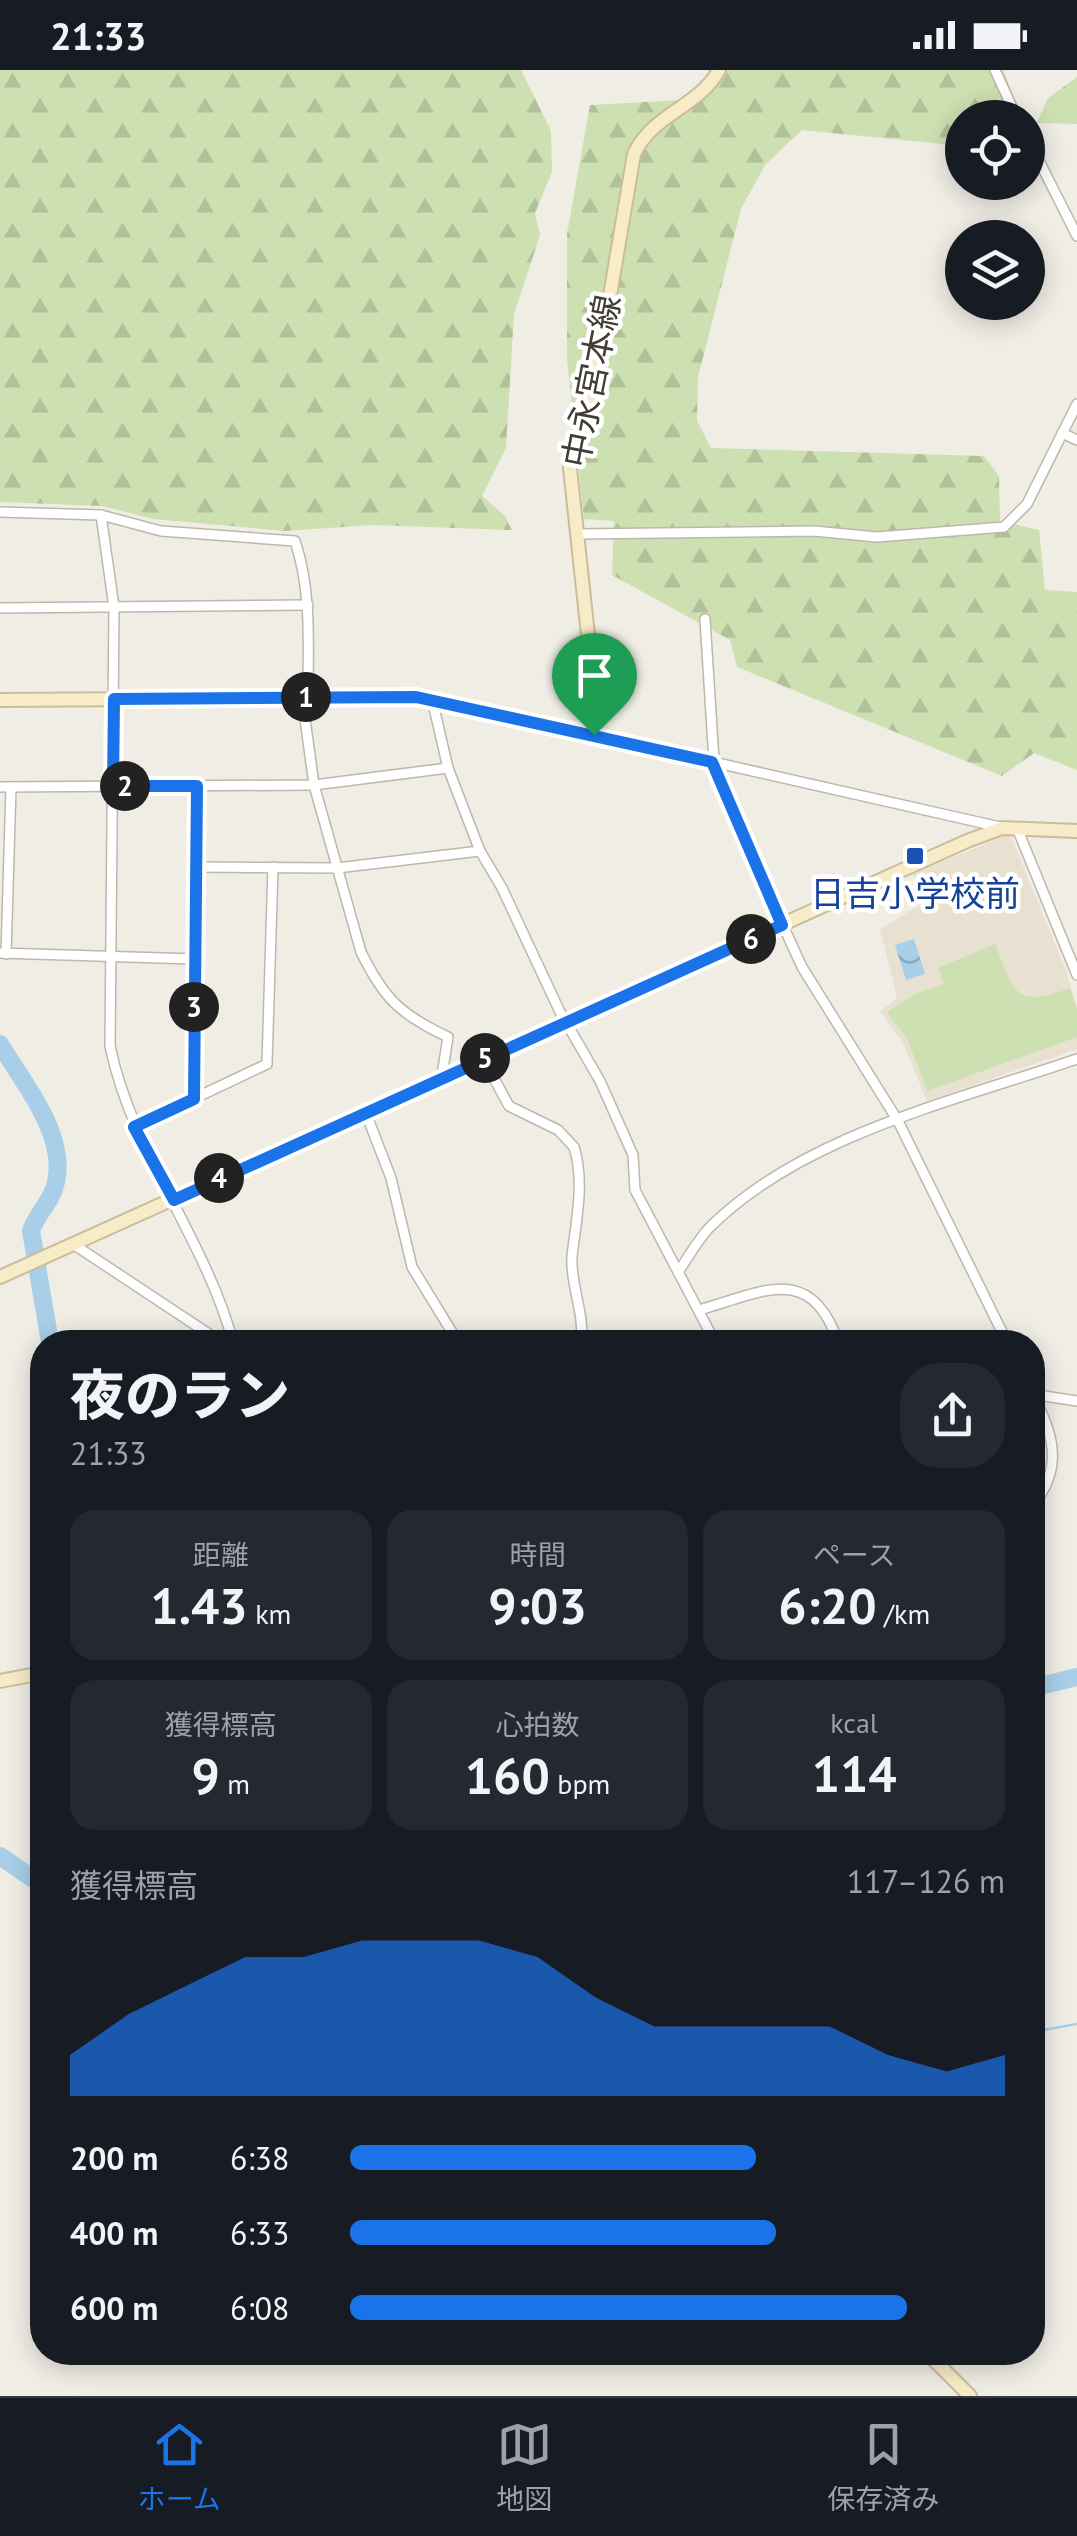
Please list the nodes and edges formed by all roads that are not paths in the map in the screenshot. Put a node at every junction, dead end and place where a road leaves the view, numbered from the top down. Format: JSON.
{"nodes":[{"id":1,"x":719,"y":70,"type":"edge"},
{"id":2,"x":996,"y":70,"type":"edge"},
{"id":3,"x":1009,"y":100,"type":"edge"},
{"id":4,"x":1045,"y":173,"type":"edge"},
{"id":5,"x":1077,"y":236,"type":"edge"},
{"id":6,"x":1077,"y":404,"type":"edge"},
{"id":7,"x":1062,"y":433,"type":"junction"},
{"id":8,"x":1077,"y":440,"type":"edge"},
{"id":9,"x":0,"y":512,"type":"edge"},
{"id":10,"x":101,"y":515,"type":"junction"},
{"id":11,"x":578,"y":534,"type":"junction"},
{"id":12,"x":308,"y":605,"type":"junction"},
{"id":13,"x":114,"y":607,"type":"junction"},
{"id":14,"x":0,"y":608,"type":"edge"},
{"id":15,"x":706,"y":618,"type":"dead end"},
{"id":16,"x":305,"y":697,"type":"junction"},
{"id":17,"x":114,"y":699,"type":"junction"},
{"id":18,"x":432,"y":699,"type":"junction"},
{"id":19,"x":0,"y":700,"type":"edge"},
{"id":20,"x":594,"y":735,"type":"junction"},
{"id":21,"x":712,"y":762,"type":"junction"},
{"id":22,"x":448,"y":768,"type":"junction"},
{"id":23,"x":314,"y":785,"type":"junction"},
{"id":24,"x":113,"y":786,"type":"junction"},
{"id":25,"x":197,"y":786,"type":"junction"},
{"id":26,"x":6,"y":787,"type":"edge"},
{"id":27,"x":1002,"y":828,"type":"junction"},
{"id":28,"x":1017,"y":828,"type":"junction"},
{"id":29,"x":1077,"y":831,"type":"edge"},
{"id":30,"x":480,"y":851,"type":"junction"},
{"id":31,"x":196,"y":867,"type":"junction"},
{"id":32,"x":273,"y":867,"type":"junction"},
{"id":33,"x":337,"y":868,"type":"junction"},
{"id":34,"x":782,"y":925,"type":"junction"},
{"id":35,"x":3,"y":954,"type":"edge"},
{"id":36,"x":108,"y":957,"type":"junction"},
{"id":37,"x":194,"y":958,"type":"junction"},
{"id":38,"x":1077,"y":976,"type":"edge"},
{"id":39,"x":565,"y":1020,"type":"junction"},
{"id":40,"x":483,"y":1058,"type":"junction"},
{"id":41,"x":1077,"y":1059,"type":"edge"},
{"id":42,"x":442,"y":1076,"type":"junction"},
{"id":43,"x":194,"y":1099,"type":"junction"},
{"id":44,"x":365,"y":1111,"type":"junction"},
{"id":45,"x":898,"y":1121,"type":"junction"},
{"id":46,"x":134,"y":1127,"type":"junction"},
{"id":47,"x":174,"y":1200,"type":"junction"},
{"id":48,"x":74,"y":1244,"type":"junction"},
{"id":49,"x":678,"y":1272,"type":"junction"},
{"id":50,"x":0,"y":1277,"type":"edge"},
{"id":51,"x":699,"y":1310,"type":"junction"},
{"id":52,"x":204,"y":1330,"type":"edge"},
{"id":53,"x":229,"y":1330,"type":"edge"},
{"id":54,"x":451,"y":1330,"type":"edge"},
{"id":55,"x":581,"y":1330,"type":"edge"},
{"id":56,"x":709,"y":1330,"type":"edge"},
{"id":57,"x":833,"y":1330,"type":"edge"},
{"id":58,"x":1001,"y":1330,"type":"edge"},
{"id":59,"x":1045,"y":1396,"type":"edge"},
{"id":60,"x":1077,"y":1401,"type":"edge"},
{"id":61,"x":1045,"y":1417,"type":"edge"},
{"id":62,"x":1045,"y":1486,"type":"edge"},
{"id":63,"x":30,"y":1676,"type":"edge"},
{"id":64,"x":0,"y":1681,"type":"edge"},
{"id":65,"x":939,"y":2365,"type":"edge"},
{"id":66,"x":970,"y":2396,"type":"edge"}],
"edges":[{"from":1,"to":11,"type":"main road","name":"中永宮本線"},
{"from":2,"to":3,"type":"street"},
{"from":4,"to":5,"type":"street"},
{"from":6,"to":7,"type":"street"},
{"from":7,"to":8,"type":"street"},
{"from":7,"to":11,"type":"street"},
{"from":9,"to":10,"type":"street"},
{"from":10,"to":12,"type":"street"},
{"from":10,"to":13,"type":"street"},
{"from":11,"to":20,"type":"main road","name":"中永宮本線"},
{"from":12,"to":13,"type":"street"},
{"from":12,"to":16,"type":"street"},
{"from":13,"to":14,"type":"street"},
{"from":13,"to":17,"type":"street"},
{"from":15,"to":21,"type":"street"},
{"from":16,"to":17,"type":"main road"},
{"from":16,"to":18,"type":"main road"},
{"from":16,"to":23,"type":"street"},
{"from":17,"to":19,"type":"main road"},
{"from":17,"to":24,"type":"street"},
{"from":18,"to":20,"type":"main road"},
{"from":18,"to":22,"type":"street"},
{"from":20,"to":21,"type":"street"},
{"from":21,"to":27,"type":"street"},
{"from":21,"to":34,"type":"street"},
{"from":22,"to":23,"type":"street"},
{"from":22,"to":30,"type":"street"},
{"from":23,"to":25,"type":"street"},
{"from":23,"to":33,"type":"street"},
{"from":24,"to":25,"type":"street"},
{"from":24,"to":26,"type":"street"},
{"from":24,"to":36,"type":"street"},
{"from":25,"to":31,"type":"street"},
{"from":26,"to":35,"type":"street"},
{"from":27,"to":28,"type":"main road"},
{"from":27,"to":34,"type":"main road"},
{"from":28,"to":29,"type":"main road"},
{"from":28,"to":38,"type":"street"},
{"from":30,"to":33,"type":"street"},
{"from":30,"to":39,"type":"street"},
{"from":31,"to":32,"type":"street"},
{"from":31,"to":37,"type":"street"},
{"from":32,"to":33,"type":"street"},
{"from":32,"to":43,"type":"street"},
{"from":33,"to":42,"type":"street"},
{"from":34,"to":39,"type":"main road"},
{"from":34,"to":45,"type":"street"},
{"from":35,"to":36,"type":"street"},
{"from":36,"to":37,"type":"street"},
{"from":36,"to":46,"type":"street"},
{"from":37,"to":43,"type":"street"},
{"from":39,"to":40,"type":"main road"},
{"from":39,"to":49,"type":"street"},
{"from":40,"to":42,"type":"main road"},
{"from":40,"to":55,"type":"street"},
{"from":41,"to":45,"type":"street"},
{"from":42,"to":44,"type":"main road"},
{"from":43,"to":46,"type":"street"},
{"from":44,"to":47,"type":"main road"},
{"from":44,"to":54,"type":"street"},
{"from":45,"to":49,"type":"street"},
{"from":45,"to":58,"type":"street"},
{"from":46,"to":47,"type":"street"},
{"from":47,"to":48,"type":"main road"},
{"from":47,"to":53,"type":"street"},
{"from":48,"to":50,"type":"main road"},
{"from":48,"to":52,"type":"street"},
{"from":49,"to":51,"type":"street"},
{"from":51,"to":56,"type":"street"},
{"from":51,"to":57,"type":"street"},
{"from":59,"to":60,"type":"street"},
{"from":61,"to":62,"type":"street"},
{"from":63,"to":64,"type":"main road"},
{"from":65,"to":66,"type":"main road"}]}
